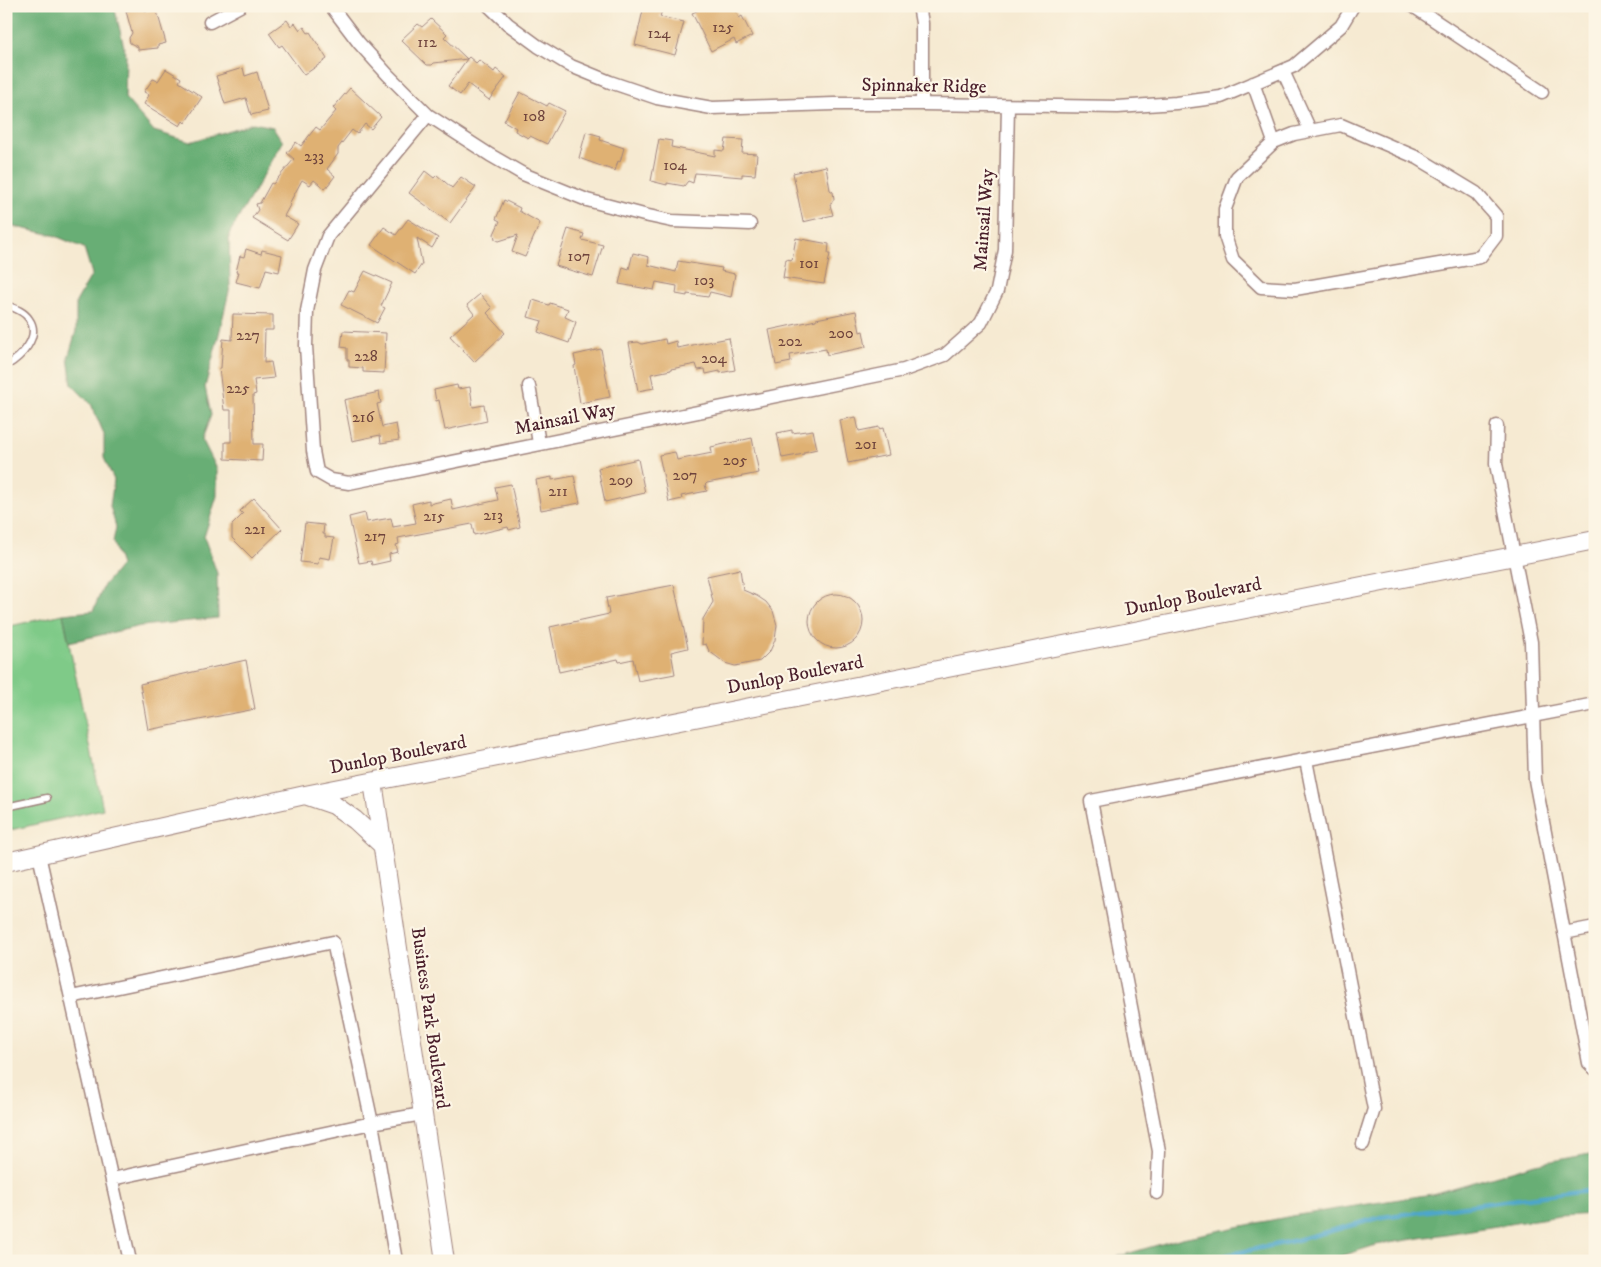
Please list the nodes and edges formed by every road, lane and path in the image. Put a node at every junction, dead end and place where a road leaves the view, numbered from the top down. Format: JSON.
{"nodes":[{"id":1,"x":240,"y":6,"type":"edge"},
{"id":2,"x":331,"y":6,"type":"edge"},
{"id":3,"x":489,"y":6,"type":"edge"},
{"id":4,"x":919,"y":6,"type":"edge"},
{"id":5,"x":1353,"y":6,"type":"edge"},
{"id":6,"x":1413,"y":6,"type":"edge"},
{"id":7,"x":210,"y":22,"type":"dead end"},
{"id":8,"x":1283,"y":71,"type":"junction"},
{"id":9,"x":1253,"y":83,"type":"junction"},
{"id":10,"x":1542,"y":92,"type":"dead end"},
{"id":11,"x":922,"y":104,"type":"junction"},
{"id":12,"x":1008,"y":106,"type":"junction"},
{"id":13,"x":428,"y":115,"type":"junction"},
{"id":14,"x":1310,"y":130,"type":"junction"},
{"id":15,"x":1274,"y":142,"type":"junction"},
{"id":16,"x":750,"y":224,"type":"dead end"},
{"id":17,"x":6,"y":305,"type":"edge"},
{"id":18,"x":6,"y":366,"type":"edge"},
{"id":19,"x":529,"y":386,"type":"dead end"},
{"id":20,"x":1497,"y":426,"type":"dead end"},
{"id":21,"x":539,"y":443,"type":"junction"},
{"id":22,"x":1595,"y":540,"type":"edge"},
{"id":23,"x":1514,"y":556,"type":"junction"},
{"id":24,"x":1595,"y":704,"type":"edge"},
{"id":25,"x":1534,"y":716,"type":"junction"},
{"id":26,"x":1306,"y":760,"type":"junction"},
{"id":27,"x":373,"y":782,"type":"junction"},
{"id":28,"x":305,"y":795,"type":"junction"},
{"id":29,"x":47,"y":798,"type":"dead end"},
{"id":30,"x":6,"y":807,"type":"edge"},
{"id":31,"x":383,"y":846,"type":"junction"},
{"id":32,"x":39,"y":855,"type":"junction"},
{"id":33,"x":6,"y":862,"type":"edge"},
{"id":34,"x":1595,"y":927,"type":"edge"},
{"id":35,"x":1564,"y":933,"type":"junction"},
{"id":36,"x":71,"y":996,"type":"junction"},
{"id":37,"x":1595,"y":1069,"type":"edge"},
{"id":38,"x":422,"y":1114,"type":"junction"},
{"id":39,"x":372,"y":1123,"type":"junction"},
{"id":40,"x":1363,"y":1144,"type":"dead end"},
{"id":41,"x":112,"y":1179,"type":"junction"},
{"id":42,"x":1157,"y":1193,"type":"dead end"},
{"id":43,"x":130,"y":1261,"type":"edge"},
{"id":44,"x":396,"y":1261,"type":"edge"},
{"id":45,"x":445,"y":1261,"type":"edge"}],
"edges":[{"from":1,"to":7,"type":"street"},
{"from":2,"to":13,"type":"street"},
{"from":3,"to":11,"type":"street","name":"Spinnaker Ridge"},
{"from":4,"to":11,"type":"street"},
{"from":5,"to":8,"type":"street","name":"Spinnaker Ridge"},
{"from":6,"to":10,"type":"street"},
{"from":8,"to":9,"type":"street","name":"Spinnaker Ridge"},
{"from":8,"to":14,"type":"street"},
{"from":9,"to":12,"type":"street","name":"Spinnaker Ridge"},
{"from":9,"to":15,"type":"street"},
{"from":11,"to":12,"type":"street","name":"Spinnaker Ridge"},
{"from":12,"to":21,"type":"street","name":"Mainsail Way"},
{"from":13,"to":16,"type":"street"},
{"from":13,"to":21,"type":"street","name":"Mainsail Way"},
{"from":14,"to":15,"type":"street"},
{"from":14,"to":15,"type":"street"},
{"from":17,"to":18,"type":"lane"},
{"from":19,"to":21,"type":"street"},
{"from":20,"to":23,"type":"street"},
{"from":22,"to":23,"type":"street","name":"Dunlop Boulevard"},
{"from":23,"to":25,"type":"street"},
{"from":23,"to":27,"type":"street","name":"Dunlop Boulevard"},
{"from":24,"to":25,"type":"street"},
{"from":25,"to":26,"type":"street"},
{"from":25,"to":35,"type":"street"},
{"from":26,"to":40,"type":"street"},
{"from":26,"to":42,"type":"street"},
{"from":27,"to":28,"type":"street","name":"Dunlop Boulevard"},
{"from":27,"to":31,"type":"street","name":"Business Park Boulevard"},
{"from":28,"to":31,"type":"street"},
{"from":28,"to":32,"type":"street","name":"Dunlop Boulevard"},
{"from":29,"to":30,"type":"lane"},
{"from":31,"to":38,"type":"street","name":"Business Park Boulevard"},
{"from":32,"to":33,"type":"street","name":"Dunlop Boulevard"},
{"from":32,"to":36,"type":"street"},
{"from":34,"to":35,"type":"street"},
{"from":35,"to":37,"type":"street"},
{"from":36,"to":39,"type":"street"},
{"from":36,"to":41,"type":"street"},
{"from":38,"to":39,"type":"street"},
{"from":38,"to":45,"type":"street","name":"Business Park Boulevard"},
{"from":39,"to":41,"type":"street"},
{"from":39,"to":44,"type":"street"},
{"from":41,"to":43,"type":"street"}]}
